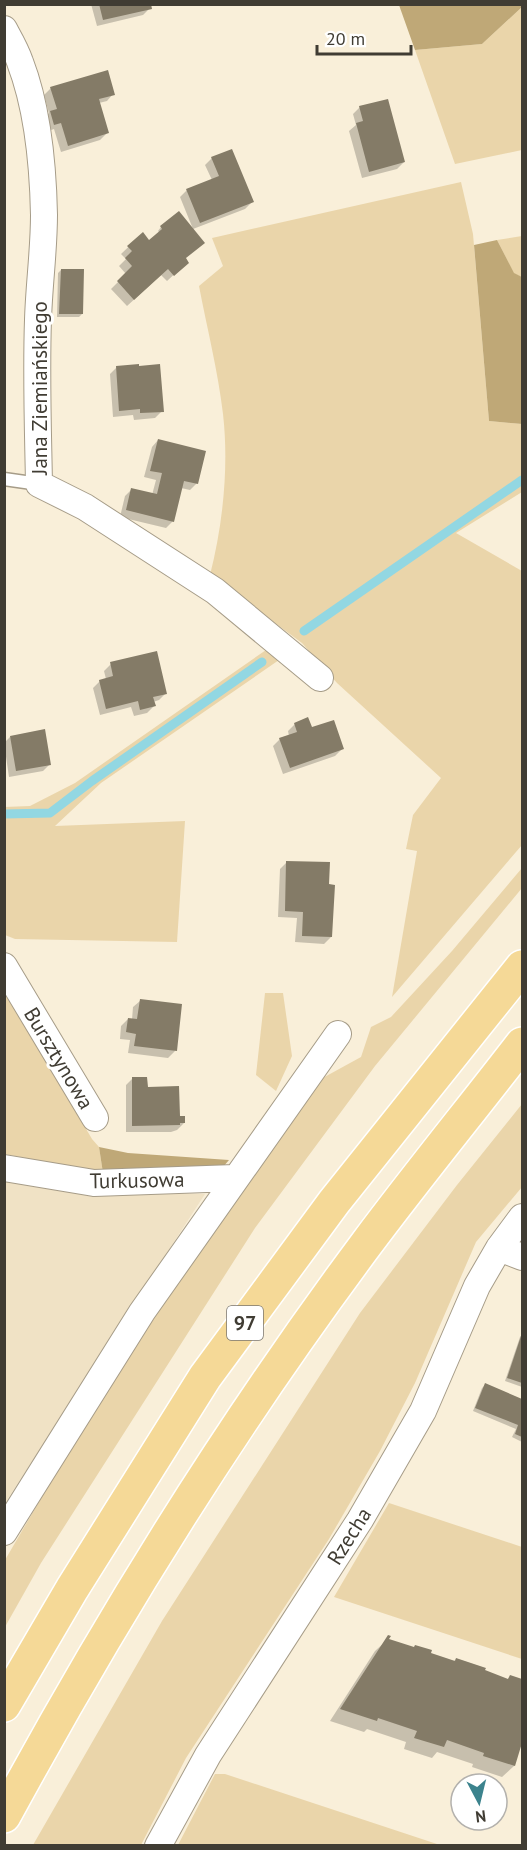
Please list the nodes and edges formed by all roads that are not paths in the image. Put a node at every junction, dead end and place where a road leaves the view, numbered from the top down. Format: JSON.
{"nodes":[{"id":1,"x":4,"y":29,"type":"edge"},
{"id":2,"x":4,"y":479,"type":"edge"},
{"id":3,"x":39,"y":484,"type":"junction"},
{"id":4,"x":320,"y":678,"type":"dead end"},
{"id":5,"x":4,"y":966,"type":"edge"},
{"id":6,"x":522,"y":967,"type":"edge"},
{"id":7,"x":338,"y":1034,"type":"dead end"},
{"id":8,"x":522,"y":1044,"type":"edge"},
{"id":9,"x":95,"y":1118,"type":"dead end"},
{"id":10,"x":4,"y":1168,"type":"edge"},
{"id":11,"x":235,"y":1178,"type":"junction"},
{"id":12,"x":522,"y":1217,"type":"edge"},
{"id":13,"x":511,"y":1252,"type":"edge"},
{"id":14,"x":4,"y":1532,"type":"edge"},
{"id":15,"x":4,"y":1705,"type":"edge"},
{"id":16,"x":4,"y":1816,"type":"edge"},
{"id":17,"x":158,"y":1845,"type":"edge"}],
"edges":[{"from":1,"to":3,"type":"street","name":"Jana Ziemiańskiego"},
{"from":2,"to":3,"type":"lane"},
{"from":3,"to":4,"type":"street","name":"Jana Ziemiańskiego"},
{"from":5,"to":9,"type":"street","name":"Bursztynowa"},
{"from":6,"to":15,"type":"main road","number":"97"},
{"from":7,"to":11,"type":"street"},
{"from":8,"to":16,"type":"main road","number":"97"},
{"from":10,"to":11,"type":"street","name":"Turkusowa"},
{"from":11,"to":14,"type":"street"},
{"from":12,"to":13,"type":"street","name":"Rzecha"},
{"from":13,"to":17,"type":"street","name":"Rzecha"}]}
